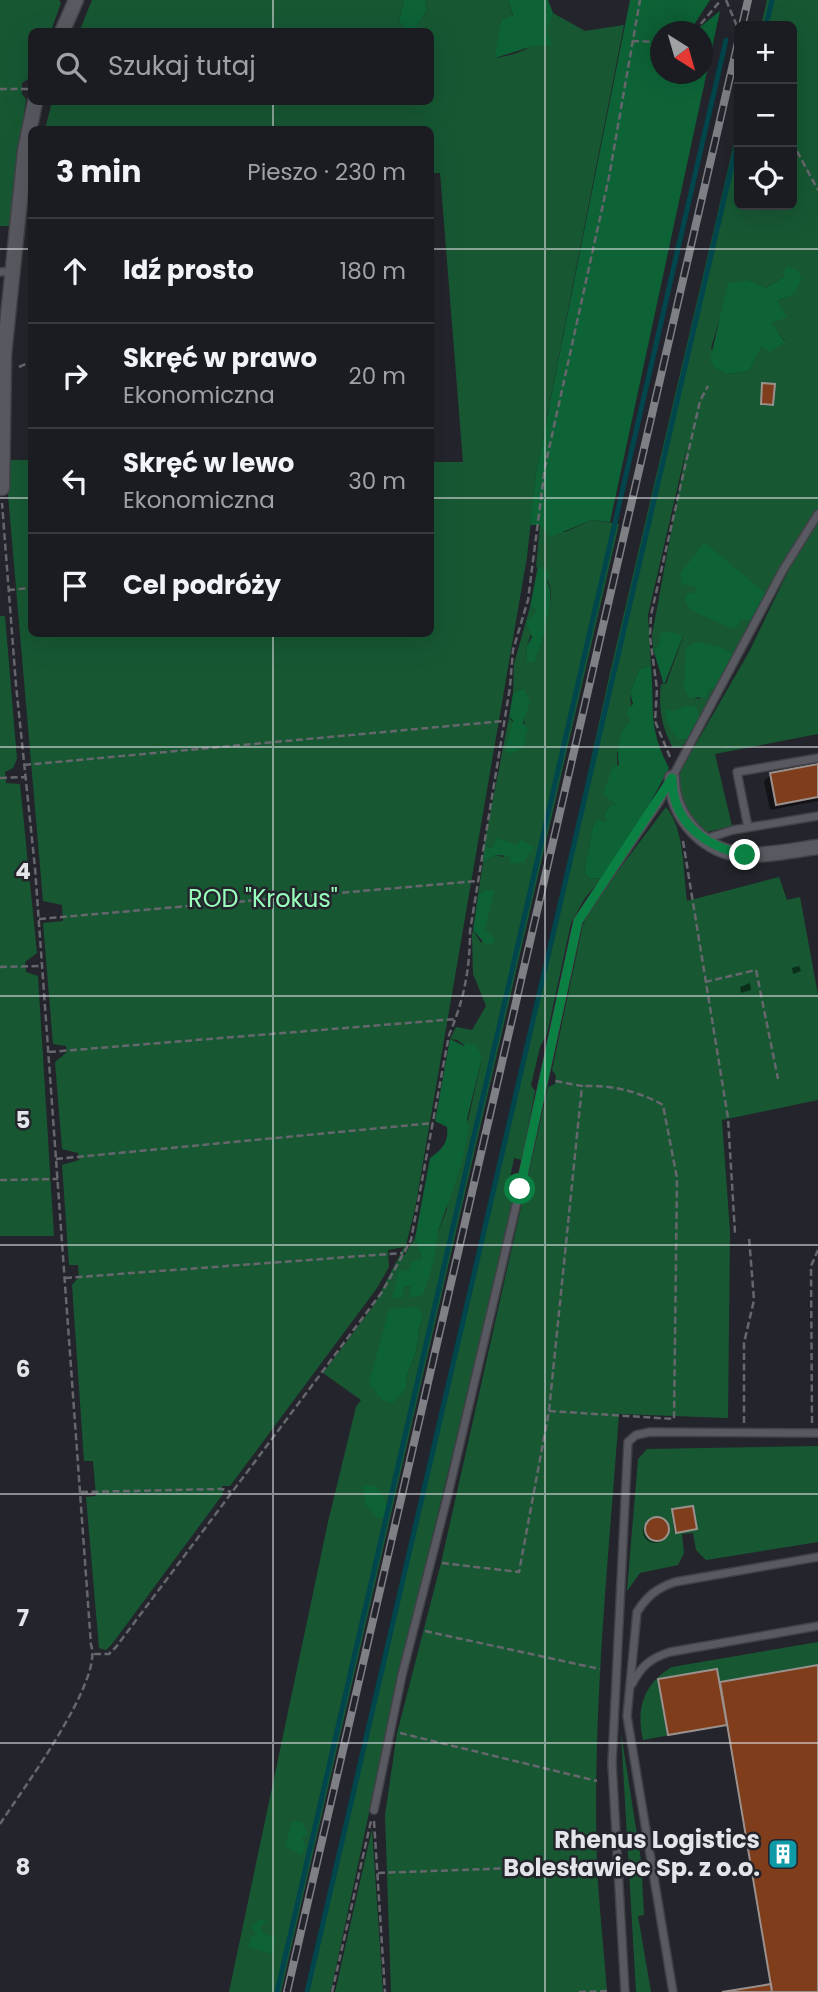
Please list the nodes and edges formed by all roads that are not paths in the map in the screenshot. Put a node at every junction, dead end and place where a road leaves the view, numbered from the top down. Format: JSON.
{"nodes":[{"id":1,"x":76,"y":0,"type":"edge"},
{"id":2,"x":64,"y":28,"type":"edge"},
{"id":3,"x":34,"y":105,"type":"edge"},
{"id":4,"x":30,"y":126,"type":"edge"},
{"id":5,"x":28,"y":136,"type":"edge"},
{"id":6,"x":7,"y":272,"type":"edge"},
{"id":7,"x":2,"y":488,"type":"road end"},
{"id":8,"x":818,"y":514,"type":"edge"},
{"id":9,"x":818,"y":758,"type":"edge"},
{"id":10,"x":674,"y":774,"type":"junction"},
{"id":11,"x":818,"y":816,"type":"edge"},
{"id":12,"x":748,"y":827,"type":"junction"},
{"id":13,"x":704,"y":839,"type":"junction"},
{"id":14,"x":818,"y":847,"type":"edge"},
{"id":15,"x":815,"y":1433,"type":"edge"},
{"id":16,"x":818,"y":1557,"type":"edge"},
{"id":17,"x":818,"y":1626,"type":"edge"},
{"id":18,"x":628,"y":1699,"type":"junction"},
{"id":19,"x":374,"y":1810,"type":"road end"},
{"id":20,"x":625,"y":1992,"type":"edge"},
{"id":21,"x":673,"y":1992,"type":"edge"}],
"edges":[{"from":1,"to":2,"type":"street"},
{"from":3,"to":4,"type":"street"},
{"from":5,"to":6,"type":"street"},
{"from":6,"to":7,"type":"street"},
{"from":8,"to":10,"type":"lane"},
{"from":9,"to":12,"type":"lane"},
{"from":10,"to":13,"type":"street"},
{"from":10,"to":19,"type":"lane"},
{"from":11,"to":12,"type":"lane"},
{"from":12,"to":13,"type":"lane"},
{"from":13,"to":14,"type":"street"},
{"from":15,"to":20,"type":"lane"},
{"from":16,"to":18,"type":"lane"},
{"from":17,"to":18,"type":"lane"},
{"from":18,"to":21,"type":"lane"}]}
